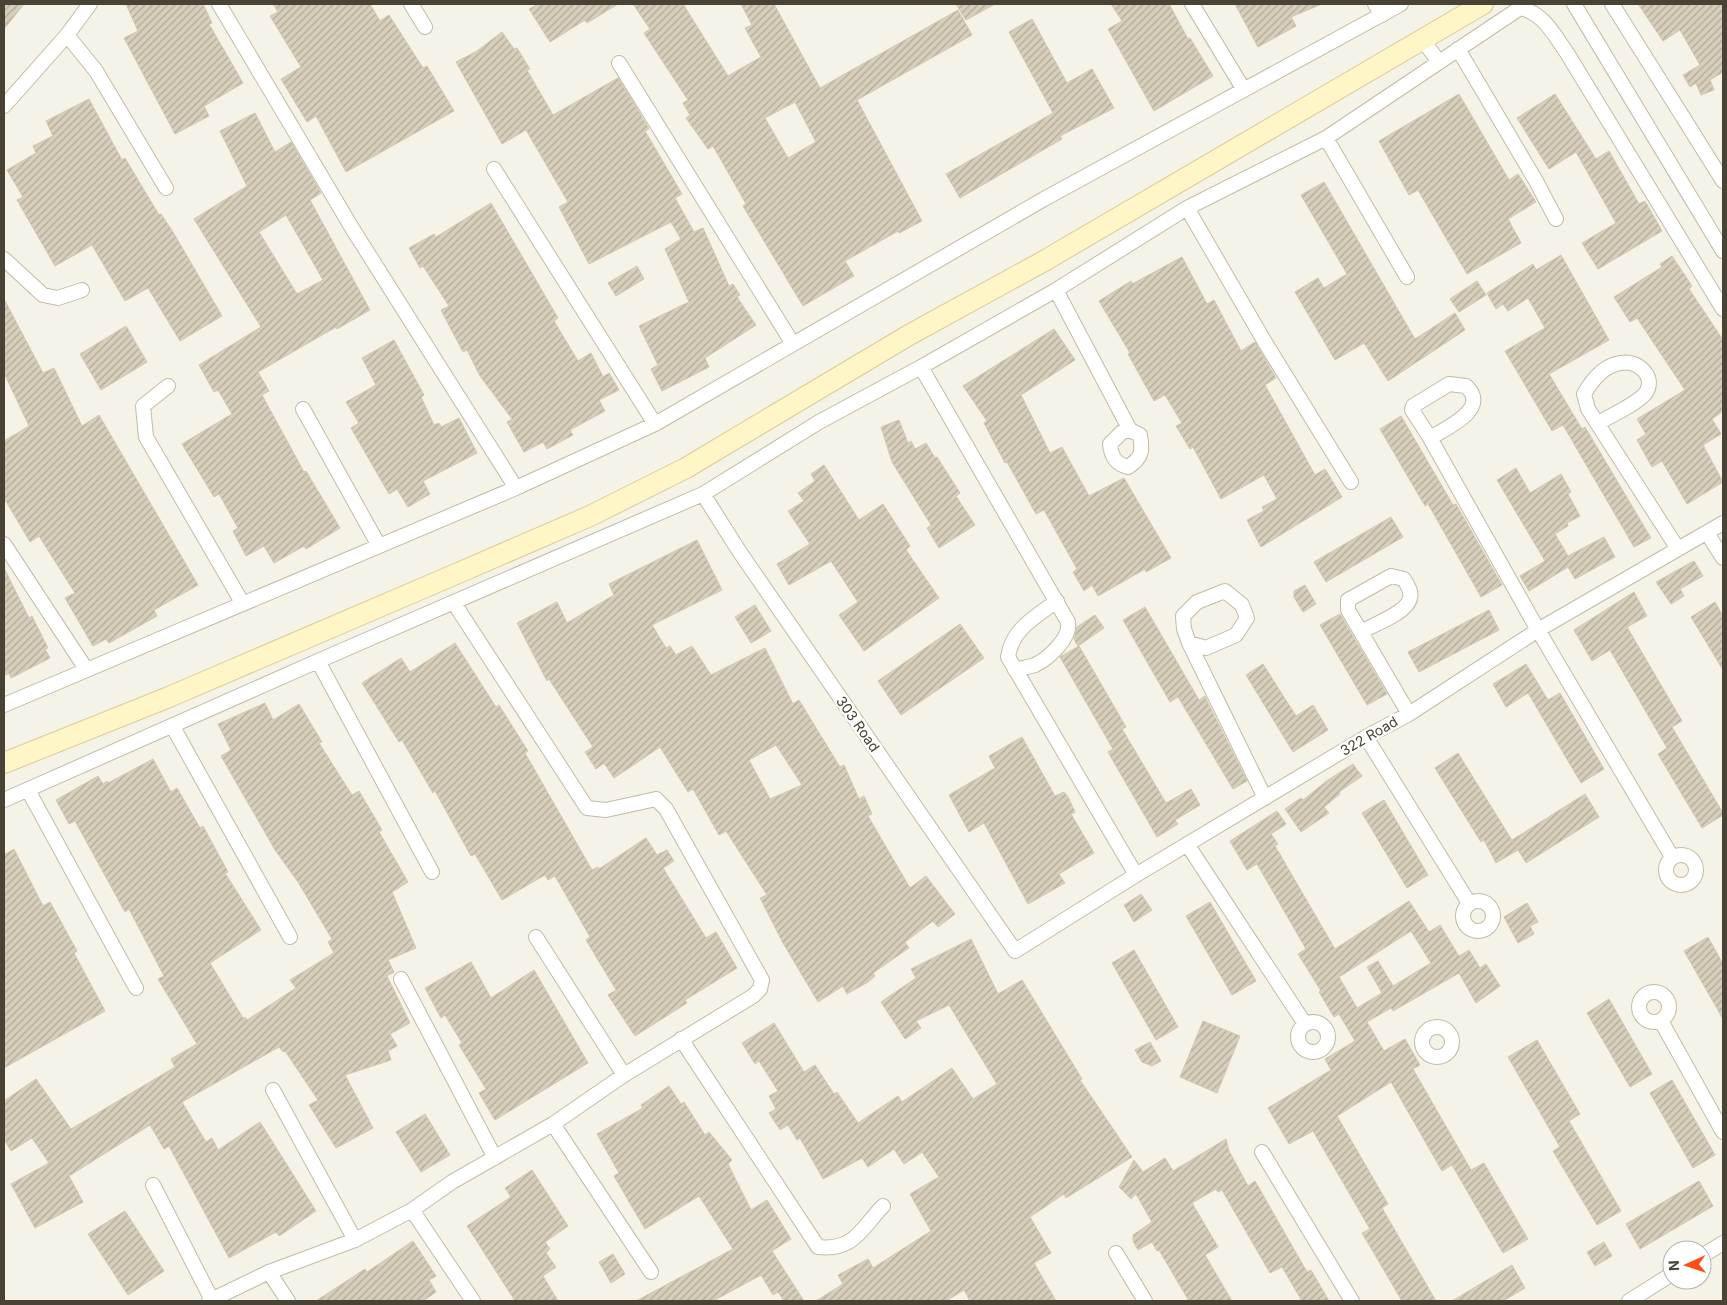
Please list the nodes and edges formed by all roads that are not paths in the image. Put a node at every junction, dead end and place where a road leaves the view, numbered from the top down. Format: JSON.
{"nodes":[{"id":1,"x":90,"y":4,"type":"edge"},
{"id":2,"x":219,"y":4,"type":"edge"},
{"id":3,"x":411,"y":4,"type":"edge"},
{"id":4,"x":1192,"y":4,"type":"edge"},
{"id":5,"x":1401,"y":4,"type":"edge"},
{"id":6,"x":1483,"y":4,"type":"edge"},
{"id":7,"x":1574,"y":4,"type":"edge"},
{"id":8,"x":1612,"y":4,"type":"edge"},
{"id":9,"x":1378,"y":9,"type":"edge"},
{"id":10,"x":425,"y":28,"type":"dead end"},
{"id":11,"x":67,"y":35,"type":"junction"},
{"id":12,"x":1422,"y":39,"type":"junction"},
{"id":13,"x":1458,"y":49,"type":"junction"},
{"id":14,"x":1439,"y":62,"type":"junction"},
{"id":15,"x":619,"y":63,"type":"dead end"},
{"id":16,"x":1244,"y":90,"type":"junction"},
{"id":17,"x":4,"y":106,"type":"edge"},
{"id":18,"x":1326,"y":138,"type":"junction"},
{"id":19,"x":494,"y":169,"type":"dead end"},
{"id":20,"x":1723,"y":180,"type":"edge"},
{"id":21,"x":166,"y":188,"type":"dead end"},
{"id":22,"x":1187,"y":208,"type":"junction"},
{"id":23,"x":1556,"y":219,"type":"dead end"},
{"id":24,"x":1723,"y":251,"type":"edge"},
{"id":25,"x":4,"y":259,"type":"edge"},
{"id":26,"x":1407,"y":277,"type":"dead end"},
{"id":27,"x":82,"y":290,"type":"dead end"},
{"id":28,"x":1056,"y":290,"type":"junction"},
{"id":29,"x":1723,"y":308,"type":"edge"},
{"id":30,"x":793,"y":344,"type":"junction"},
{"id":31,"x":921,"y":367,"type":"junction"},
{"id":32,"x":168,"y":386,"type":"dead end"},
{"id":33,"x":302,"y":409,"type":"dead end"},
{"id":34,"x":1598,"y":422,"type":"junction"},
{"id":35,"x":655,"y":424,"type":"junction"},
{"id":36,"x":1130,"y":430,"type":"dead end"},
{"id":37,"x":1430,"y":438,"type":"junction"},
{"id":38,"x":1352,"y":482,"type":"dead end"},
{"id":39,"x":516,"y":488,"type":"junction"},
{"id":40,"x":703,"y":494,"type":"junction"},
{"id":41,"x":1723,"y":523,"type":"edge"},
{"id":42,"x":1707,"y":533,"type":"junction"},
{"id":43,"x":4,"y":544,"type":"edge"},
{"id":44,"x":378,"y":544,"type":"junction"},
{"id":45,"x":1678,"y":549,"type":"junction"},
{"id":46,"x":1723,"y":558,"type":"edge"},
{"id":47,"x":1056,"y":601,"type":"junction"},
{"id":48,"x":454,"y":603,"type":"junction"},
{"id":49,"x":243,"y":604,"type":"junction"},
{"id":50,"x":1538,"y":630,"type":"junction"},
{"id":51,"x":1362,"y":631,"type":"junction"},
{"id":52,"x":1189,"y":643,"type":"junction"},
{"id":53,"x":318,"y":661,"type":"junction"},
{"id":54,"x":86,"y":669,"type":"junction"},
{"id":55,"x":1015,"y":670,"type":"junction"},
{"id":56,"x":4,"y":705,"type":"edge"},
{"id":57,"x":1409,"y":714,"type":"junction"},
{"id":58,"x":173,"y":727,"type":"junction"},
{"id":59,"x":1366,"y":737,"type":"junction"},
{"id":60,"x":4,"y":763,"type":"edge"},
{"id":61,"x":28,"y":790,"type":"junction"},
{"id":62,"x":1265,"y":798,"type":"junction"},
{"id":63,"x":4,"y":800,"type":"edge"},
{"id":64,"x":1187,"y":844,"type":"junction"},
{"id":65,"x":1672,"y":857,"type":"dead end"},
{"id":66,"x":432,"y":872,"type":"dead end"},
{"id":67,"x":1136,"y":875,"type":"junction"},
{"id":68,"x":1469,"y":903,"type":"dead end"},
{"id":69,"x":290,"y":937,"type":"dead end"},
{"id":70,"x":536,"y":937,"type":"dead end"},
{"id":71,"x":1014,"y":951,"type":"joint"},
{"id":72,"x":402,"y":979,"type":"dead end"},
{"id":73,"x":136,"y":988,"type":"dead end"},
{"id":74,"x":1660,"y":1021,"type":"dead end"},
{"id":75,"x":1305,"y":1024,"type":"dead end"},
{"id":76,"x":681,"y":1038,"type":"junction"},
{"id":77,"x":624,"y":1075,"type":"junction"},
{"id":78,"x":273,"y":1090,"type":"dead end"},
{"id":79,"x":553,"y":1124,"type":"junction"},
{"id":80,"x":1723,"y":1132,"type":"edge"},
{"id":81,"x":1262,"y":1152,"type":"dead end"},
{"id":82,"x":495,"y":1158,"type":"junction"},
{"id":83,"x":153,"y":1185,"type":"dead end"},
{"id":84,"x":882,"y":1206,"type":"dead end"},
{"id":85,"x":412,"y":1210,"type":"junction"},
{"id":86,"x":355,"y":1240,"type":"junction"},
{"id":87,"x":1723,"y":1243,"type":"edge"},
{"id":88,"x":1712,"y":1250,"type":"edge"},
{"id":89,"x":1116,"y":1253,"type":"dead end"},
{"id":90,"x":269,"y":1272,"type":"junction"},
{"id":91,"x":651,"y":1272,"type":"dead end"},
{"id":92,"x":1662,"y":1280,"type":"edge"},
{"id":93,"x":211,"y":1300,"type":"edge"},
{"id":94,"x":288,"y":1301,"type":"edge"},
{"id":95,"x":474,"y":1301,"type":"edge"},
{"id":96,"x":1145,"y":1301,"type":"edge"},
{"id":97,"x":1352,"y":1301,"type":"edge"},
{"id":98,"x":1629,"y":1301,"type":"edge"}],
"edges":[{"from":1,"to":11,"type":"street"},
{"from":2,"to":39,"type":"street"},
{"from":3,"to":10,"type":"street"},
{"from":4,"to":16,"type":"street"},
{"from":5,"to":9,"type":"street"},
{"from":6,"to":12,"type":"street"},
{"from":7,"to":24,"type":"street"},
{"from":8,"to":20,"type":"street"},
{"from":9,"to":16,"type":"street"},
{"from":11,"to":17,"type":"street"},
{"from":11,"to":21,"type":"street"},
{"from":12,"to":14,"type":"street"},
{"from":12,"to":60,"type":"street"},
{"from":13,"to":14,"type":"street"},
{"from":13,"to":23,"type":"street"},
{"from":13,"to":29,"type":"street"},
{"from":14,"to":18,"type":"street"},
{"from":15,"to":30,"type":"street"},
{"from":16,"to":30,"type":"street"},
{"from":18,"to":22,"type":"street"},
{"from":18,"to":26,"type":"street"},
{"from":19,"to":35,"type":"street"},
{"from":22,"to":28,"type":"street"},
{"from":22,"to":38,"type":"street"},
{"from":25,"to":27,"type":"street"},
{"from":28,"to":31,"type":"street"},
{"from":28,"to":36,"type":"street"},
{"from":30,"to":35,"type":"street"},
{"from":31,"to":40,"type":"street"},
{"from":31,"to":47,"type":"street"},
{"from":32,"to":49,"type":"street"},
{"from":33,"to":44,"type":"street"},
{"from":34,"to":34,"type":"street"},
{"from":34,"to":45,"type":"street"},
{"from":35,"to":39,"type":"street"},
{"from":37,"to":37,"type":"street"},
{"from":37,"to":50,"type":"street"},
{"from":39,"to":44,"type":"street"},
{"from":40,"to":48,"type":"street"},
{"from":40,"to":71,"type":"street","name":"303 Road"},
{"from":41,"to":42,"type":"street","name":"322 Road"},
{"from":42,"to":45,"type":"street","name":"322 Road"},
{"from":42,"to":46,"type":"street"},
{"from":43,"to":54,"type":"street"},
{"from":44,"to":49,"type":"street"},
{"from":45,"to":50,"type":"street","name":"322 Road"},
{"from":47,"to":55,"type":"street"},
{"from":47,"to":55,"type":"street"},
{"from":48,"to":53,"type":"street"},
{"from":48,"to":76,"type":"street"},
{"from":49,"to":54,"type":"street"},
{"from":50,"to":57,"type":"street","name":"322 Road"},
{"from":50,"to":65,"type":"street"},
{"from":51,"to":51,"type":"street"},
{"from":51,"to":57,"type":"street"},
{"from":52,"to":52,"type":"street"},
{"from":52,"to":62,"type":"street"},
{"from":53,"to":58,"type":"street"},
{"from":53,"to":66,"type":"street"},
{"from":54,"to":56,"type":"street"},
{"from":55,"to":67,"type":"street"},
{"from":57,"to":59,"type":"street","name":"322 Road"},
{"from":58,"to":61,"type":"street"},
{"from":58,"to":69,"type":"street"},
{"from":59,"to":62,"type":"street","name":"322 Road"},
{"from":59,"to":68,"type":"street"},
{"from":61,"to":63,"type":"street"},
{"from":61,"to":73,"type":"street"},
{"from":62,"to":64,"type":"street","name":"322 Road"},
{"from":64,"to":67,"type":"street","name":"322 Road"},
{"from":64,"to":75,"type":"street"},
{"from":67,"to":71,"type":"street","name":"322 Road"},
{"from":70,"to":77,"type":"street"},
{"from":72,"to":82,"type":"street"},
{"from":74,"to":80,"type":"street"},
{"from":76,"to":77,"type":"street"},
{"from":76,"to":84,"type":"street"},
{"from":77,"to":79,"type":"street"},
{"from":78,"to":86,"type":"street"},
{"from":79,"to":82,"type":"street"},
{"from":79,"to":91,"type":"street"},
{"from":81,"to":97,"type":"street"},
{"from":82,"to":85,"type":"street"},
{"from":83,"to":93,"type":"street"},
{"from":85,"to":86,"type":"street"},
{"from":85,"to":95,"type":"street"},
{"from":86,"to":90,"type":"street"},
{"from":87,"to":88,"type":"street"},
{"from":89,"to":96,"type":"street"},
{"from":90,"to":93,"type":"street"},
{"from":90,"to":94,"type":"street"},
{"from":92,"to":98,"type":"street"}]}
